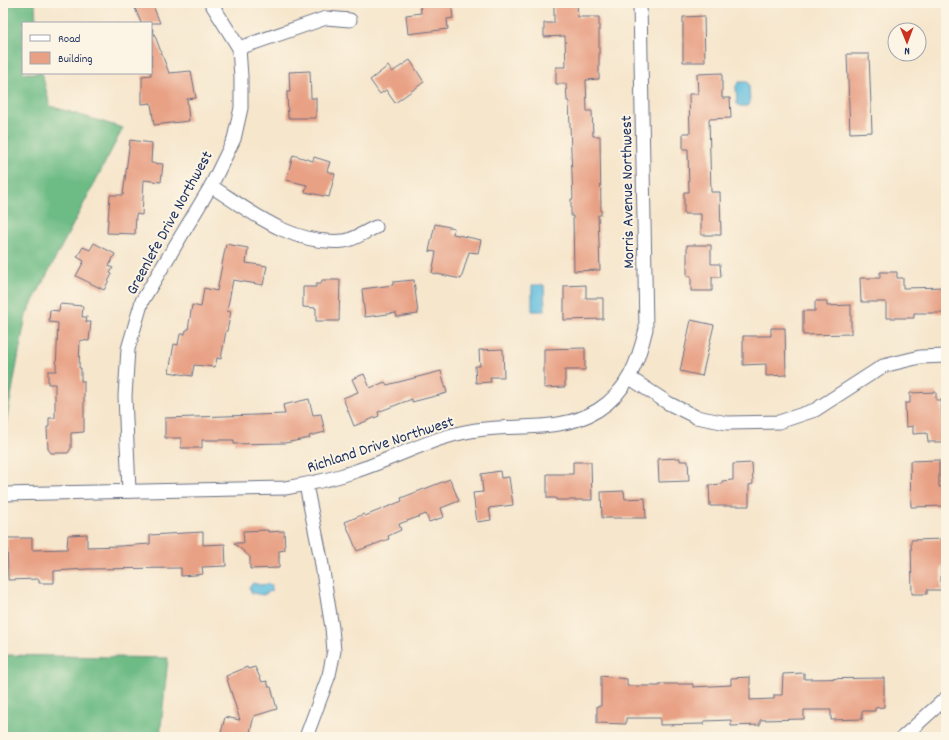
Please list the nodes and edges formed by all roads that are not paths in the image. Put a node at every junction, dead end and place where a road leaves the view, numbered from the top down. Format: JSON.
{"nodes":[{"id":1,"x":211,"y":3,"type":"edge"},
{"id":2,"x":640,"y":3,"type":"edge"},
{"id":3,"x":350,"y":20,"type":"dead end"},
{"id":4,"x":238,"y":48,"type":"junction"},
{"id":5,"x":211,"y":186,"type":"junction"},
{"id":6,"x":376,"y":227,"type":"dead end"},
{"id":7,"x":946,"y":356,"type":"edge"},
{"id":8,"x":630,"y":378,"type":"junction"},
{"id":9,"x":306,"y":485,"type":"junction"},
{"id":10,"x":130,"y":491,"type":"junction"},
{"id":11,"x":3,"y":494,"type":"edge"},
{"id":12,"x":946,"y":698,"type":"edge"},
{"id":13,"x":306,"y":737,"type":"edge"},
{"id":14,"x":903,"y":737,"type":"edge"}],
"edges":[{"from":1,"to":4,"type":"street","name":"Greenlefe Drive Northwest"},
{"from":2,"to":8,"type":"street","name":"Morris Avenue Northwest"},
{"from":3,"to":4,"type":"street"},
{"from":4,"to":5,"type":"street","name":"Greenlefe Drive Northwest"},
{"from":5,"to":6,"type":"street"},
{"from":5,"to":10,"type":"street","name":"Greenlefe Drive Northwest"},
{"from":7,"to":8,"type":"street"},
{"from":8,"to":9,"type":"street","name":"Richland Drive Northwest"},
{"from":9,"to":10,"type":"street","name":"Richland Drive Northwest"},
{"from":9,"to":13,"type":"street"},
{"from":10,"to":11,"type":"street","name":"Richland Drive Northwest"},
{"from":12,"to":14,"type":"street"}]}
